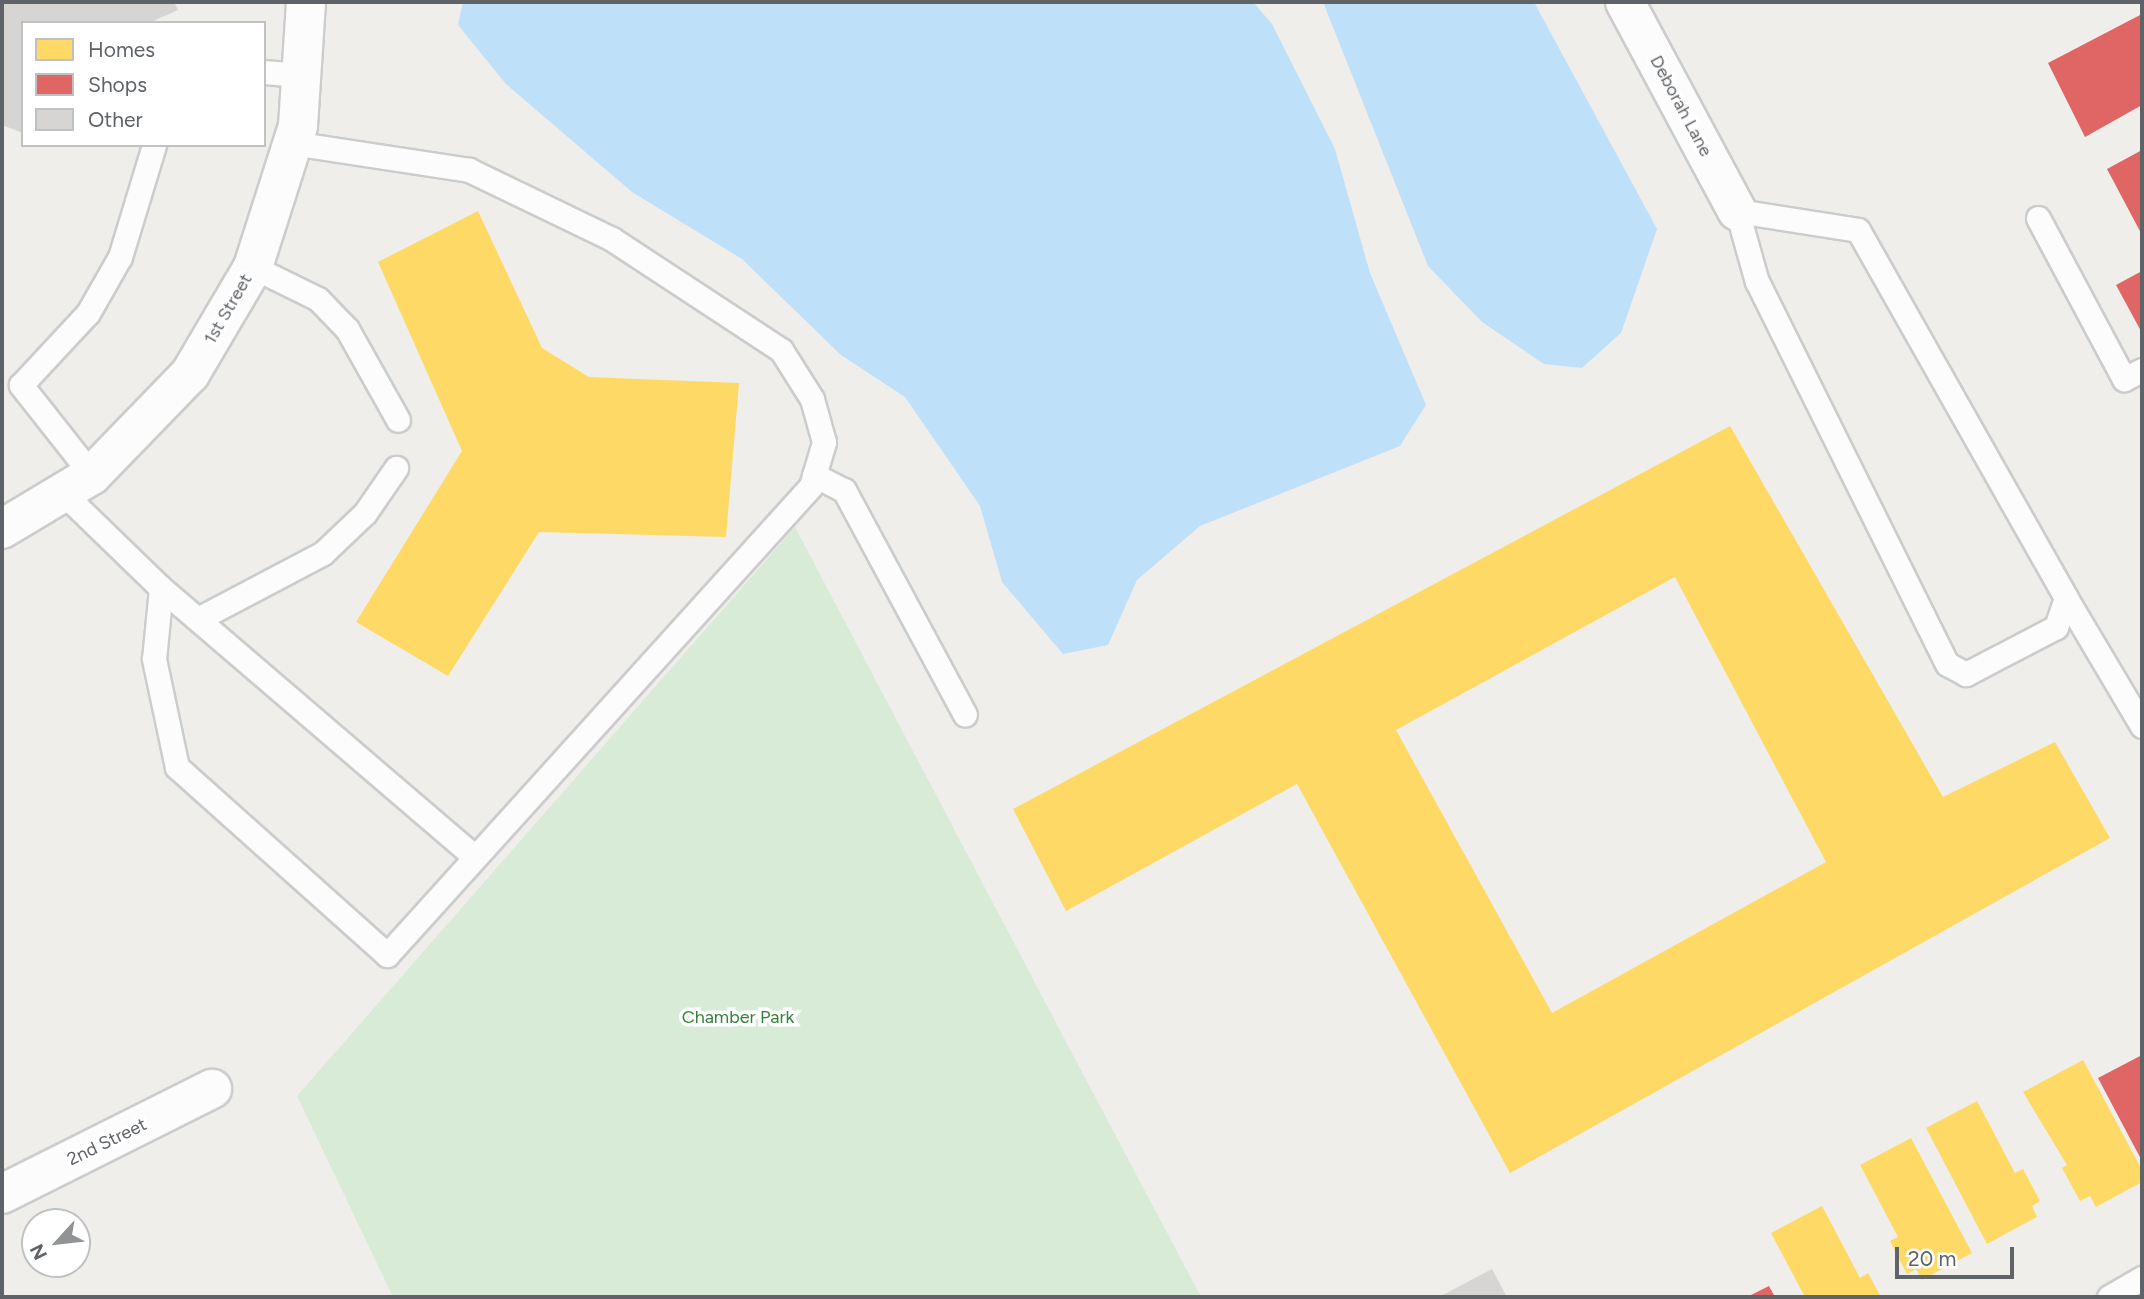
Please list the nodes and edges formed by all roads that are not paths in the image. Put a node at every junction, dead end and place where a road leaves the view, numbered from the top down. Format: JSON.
{"nodes":[{"id":1,"x":306,"y":2,"type":"edge"},
{"id":2,"x":1625,"y":2,"type":"edge"},
{"id":3,"x":266,"y":72,"type":"edge"},
{"id":4,"x":302,"y":75,"type":"junction"},
{"id":5,"x":293,"y":143,"type":"junction"},
{"id":6,"x":153,"y":147,"type":"edge"},
{"id":7,"x":1737,"y":211,"type":"junction"},
{"id":8,"x":2038,"y":218,"type":"dead end"},
{"id":9,"x":253,"y":267,"type":"junction"},
{"id":10,"x":2142,"y":370,"type":"edge"},
{"id":11,"x":398,"y":420,"type":"dead end"},
{"id":12,"x":396,"y":468,"type":"dead end"},
{"id":13,"x":814,"y":475,"type":"junction"},
{"id":14,"x":78,"y":484,"type":"junction"},
{"id":15,"x":2,"y":529,"type":"edge"},
{"id":16,"x":161,"y":588,"type":"junction"},
{"id":17,"x":2066,"y":598,"type":"junction"},
{"id":18,"x":198,"y":620,"type":"junction"},
{"id":19,"x":965,"y":715,"type":"dead end"},
{"id":20,"x":2142,"y":726,"type":"edge"},
{"id":21,"x":475,"y":857,"type":"junction"},
{"id":22,"x":212,"y":1089,"type":"dead end"},
{"id":23,"x":2,"y":1194,"type":"edge"},
{"id":24,"x":2142,"y":1278,"type":"edge"},
{"id":25,"x":2109,"y":1297,"type":"edge"}],
"edges":[{"from":1,"to":4,"type":"street","name":"1st Street"},
{"from":2,"to":7,"type":"street","name":"Deborah Lane"},
{"from":3,"to":4,"type":"lane"},
{"from":4,"to":5,"type":"street","name":"1st Street"},
{"from":5,"to":9,"type":"street","name":"1st Street"},
{"from":5,"to":13,"type":"lane"},
{"from":6,"to":14,"type":"lane"},
{"from":7,"to":17,"type":"lane"},
{"from":7,"to":17,"type":"lane"},
{"from":8,"to":10,"type":"lane"},
{"from":9,"to":11,"type":"lane"},
{"from":9,"to":14,"type":"street","name":"1st Street"},
{"from":12,"to":18,"type":"lane"},
{"from":13,"to":19,"type":"lane"},
{"from":13,"to":21,"type":"lane"},
{"from":14,"to":15,"type":"street","name":"1st Street"},
{"from":14,"to":16,"type":"lane"},
{"from":16,"to":18,"type":"lane"},
{"from":16,"to":21,"type":"lane"},
{"from":17,"to":20,"type":"lane"},
{"from":18,"to":21,"type":"lane"},
{"from":22,"to":23,"type":"street","name":"2nd Street"},
{"from":24,"to":25,"type":"lane"}]}
